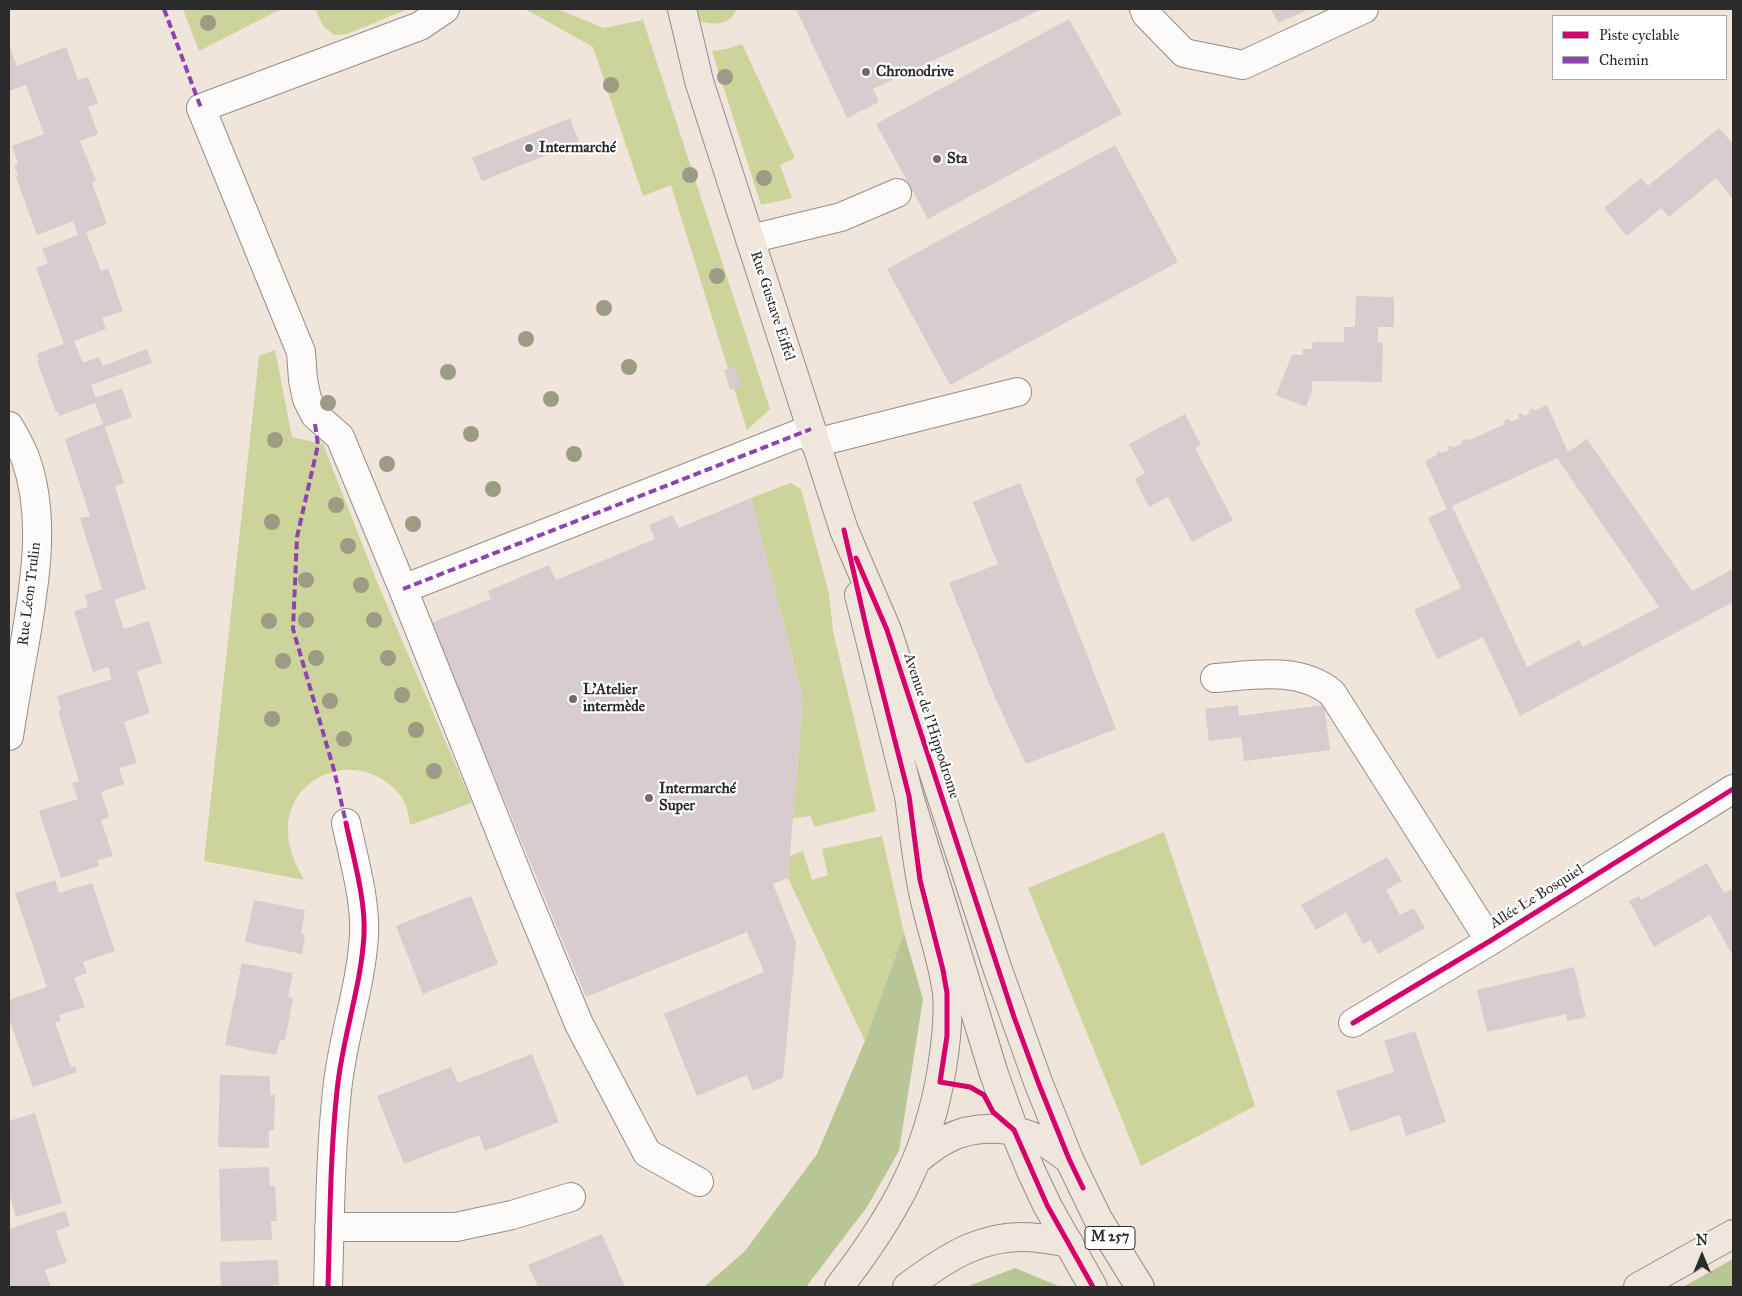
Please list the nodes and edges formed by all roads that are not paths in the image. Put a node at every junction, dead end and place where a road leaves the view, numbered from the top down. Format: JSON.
{"nodes":[{"id":1,"x":445,"y":9,"type":"edge"},
{"id":2,"x":669,"y":9,"type":"edge"},
{"id":3,"x":682,"y":9,"type":"edge"},
{"id":4,"x":1144,"y":9,"type":"edge"},
{"id":5,"x":1364,"y":9,"type":"edge"},
{"id":6,"x":700,"y":82,"type":"junction"},
{"id":7,"x":897,"y":193,"type":"dead end"},
{"id":8,"x":750,"y":239,"type":"junction"},
{"id":9,"x":1017,"y":392,"type":"dead end"},
{"id":10,"x":9,"y":426,"type":"edge"},
{"id":11,"x":813,"y":436,"type":"junction"},
{"id":12,"x":844,"y":530,"type":"junction"},
{"id":13,"x":403,"y":589,"type":"junction"},
{"id":14,"x":1215,"y":678,"type":"dead end"},
{"id":15,"x":9,"y":736,"type":"edge"},
{"id":16,"x":1733,"y":789,"type":"edge"},
{"id":17,"x":909,"y":796,"type":"junction"},
{"id":18,"x":346,"y":823,"type":"dead end"},
{"id":19,"x":1490,"y":941,"type":"junction"},
{"id":20,"x":1353,"y":1022,"type":"dead end"},
{"id":21,"x":1014,"y":1130,"type":"junction"},
{"id":22,"x":918,"y":1159,"type":"junction"},
{"id":23,"x":1069,"y":1159,"type":"junction"},
{"id":24,"x":699,"y":1182,"type":"dead end"},
{"id":25,"x":570,"y":1197,"type":"dead end"},
{"id":26,"x":330,"y":1226,"type":"junction"},
{"id":27,"x":1733,"y":1234,"type":"edge"},
{"id":28,"x":1069,"y":1243,"type":"junction"},
{"id":29,"x":328,"y":1287,"type":"edge"},
{"id":30,"x":839,"y":1287,"type":"edge"},
{"id":31,"x":907,"y":1287,"type":"edge"},
{"id":32,"x":1093,"y":1287,"type":"edge"},
{"id":33,"x":1140,"y":1287,"type":"edge"},
{"id":34,"x":1638,"y":1287,"type":"edge"}],
"edges":[{"from":1,"to":13,"type":"street"},
{"from":2,"to":6,"type":"main road","name":"Rue Gustave Eiffel","number":"M 257"},
{"from":3,"to":6,"type":"main road","name":"Rue Gustave Eiffel","number":"M 257"},
{"from":4,"to":5,"type":"street"},
{"from":6,"to":8,"type":"main road","name":"Rue Gustave Eiffel","number":"M 257"},
{"from":7,"to":8,"type":"street"},
{"from":8,"to":11,"type":"main road","name":"Rue Gustave Eiffel","number":"M 257"},
{"from":9,"to":11,"type":"street"},
{"from":10,"to":15,"type":"street","name":"Rue Léon Trulin"},
{"from":11,"to":12,"type":"main road","name":"Rue Gustave Eiffel","number":"M 257"},
{"from":11,"to":13,"type":"street"},
{"from":12,"to":17,"type":"main road","number":"M 257"},
{"from":12,"to":23,"type":"main road","name":"Avenue de l'Hippodrome","number":"M 257"},
{"from":13,"to":24,"type":"street"},
{"from":14,"to":19,"type":"street"},
{"from":16,"to":19,"type":"street","name":"Allée Le Bosquiel"},
{"from":17,"to":21,"type":"main road","number":"M 257"},
{"from":17,"to":22,"type":"main road"},
{"from":18,"to":26,"type":"street"},
{"from":19,"to":20,"type":"street","name":"Allée Le Bosquiel"},
{"from":21,"to":22,"type":"main road"},
{"from":21,"to":23,"type":"main road"},
{"from":21,"to":28,"type":"main road","number":"M 257"},
{"from":22,"to":30,"type":"main road"},
{"from":23,"to":33,"type":"main road","name":"Avenue de l'Hippodrome","number":"M 257"},
{"from":25,"to":26,"type":"street"},
{"from":26,"to":29,"type":"street"},
{"from":27,"to":34,"type":"main road"},
{"from":28,"to":31,"type":"main road"},
{"from":28,"to":32,"type":"main road","number":"M 257"}]}
